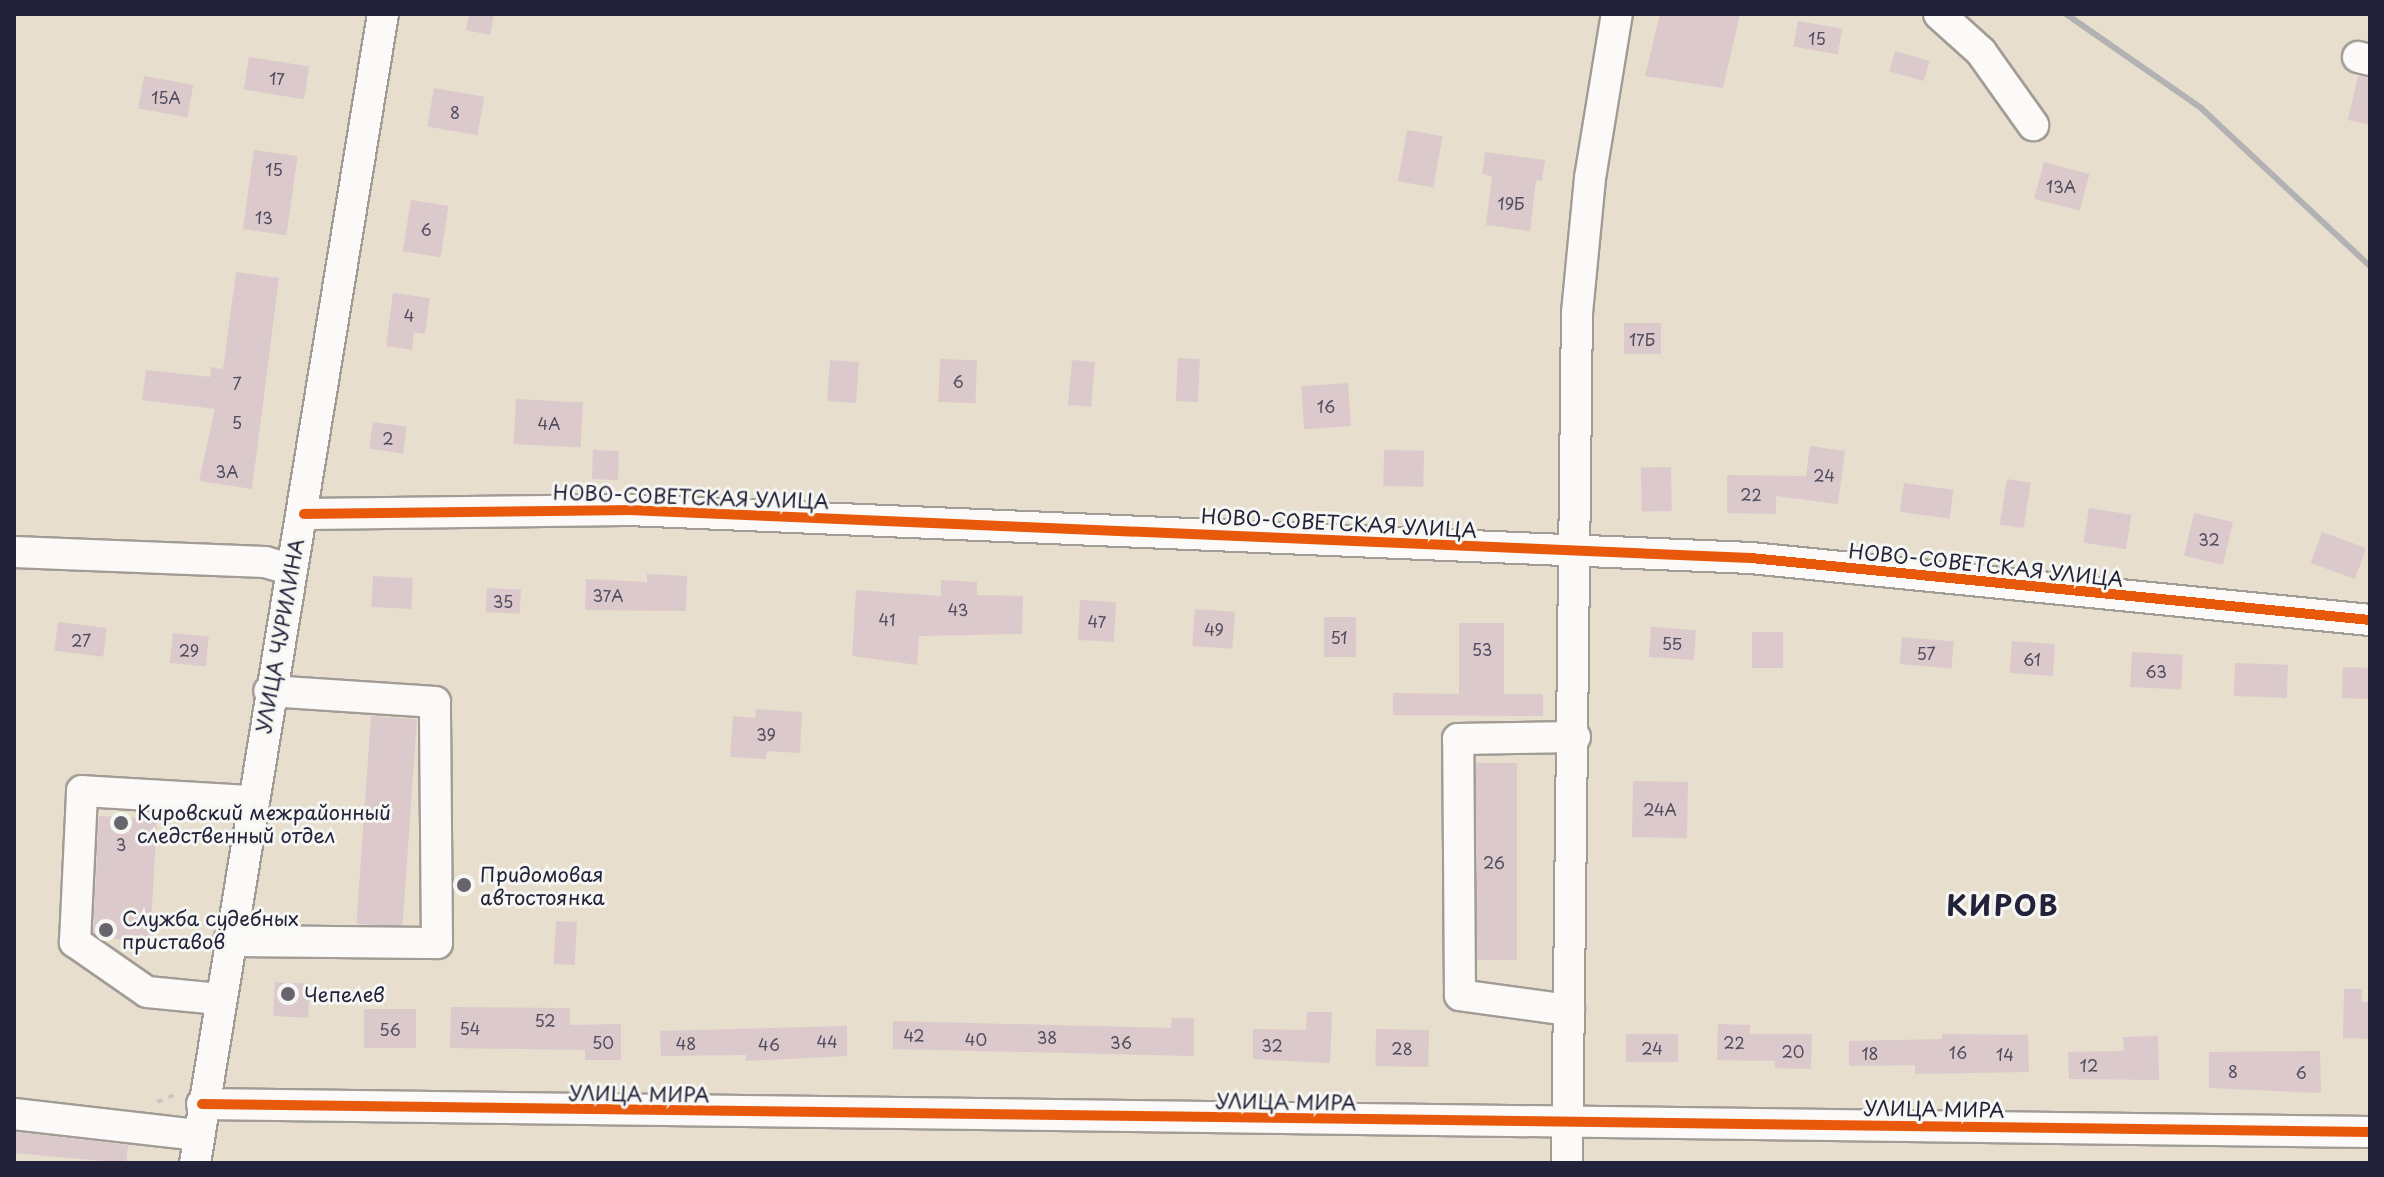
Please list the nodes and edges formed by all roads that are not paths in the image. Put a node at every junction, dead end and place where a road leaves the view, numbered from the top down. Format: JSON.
{"nodes":[{"id":1,"x":383,"y":14,"type":"edge"},
{"id":2,"x":1617,"y":14,"type":"edge"},
{"id":3,"x":1939,"y":14,"type":"edge"},
{"id":4,"x":2033,"y":125,"type":"dead end"},
{"id":5,"x":304,"y":514,"type":"junction"},
{"id":6,"x":14,"y":552,"type":"edge"},
{"id":7,"x":1577,"y":552,"type":"junction"},
{"id":8,"x":290,"y":569,"type":"junction"},
{"id":9,"x":2370,"y":620,"type":"edge"},
{"id":10,"x":269,"y":691,"type":"junction"},
{"id":11,"x":1575,"y":737,"type":"junction"},
{"id":12,"x":251,"y":801,"type":"junction"},
{"id":13,"x":229,"y":941,"type":"junction"},
{"id":14,"x":219,"y":999,"type":"junction"},
{"id":15,"x":1569,"y":1010,"type":"junction"},
{"id":16,"x":202,"y":1104,"type":"junction"},
{"id":17,"x":14,"y":1114,"type":"edge"},
{"id":18,"x":1568,"y":1123,"type":"junction"},
{"id":19,"x":2370,"y":1132,"type":"edge"},
{"id":20,"x":197,"y":1149,"type":"edge"},
{"id":21,"x":1567,"y":1163,"type":"edge"}],
"edges":[{"from":1,"to":5,"type":"street","name":"УЛИЦА ЧУРИЛИНА"},
{"from":2,"to":7,"type":"street"},
{"from":3,"to":4,"type":"street"},
{"from":5,"to":7,"type":"street","name":"НОВО-СОВЕТСКАЯ УЛИЦА"},
{"from":5,"to":8,"type":"street","name":"УЛИЦА ЧУРИЛИНА"},
{"from":6,"to":8,"type":"street"},
{"from":7,"to":9,"type":"street","name":"НОВО-СОВЕТСКАЯ УЛИЦА"},
{"from":7,"to":11,"type":"street"},
{"from":8,"to":10,"type":"street","name":"УЛИЦА ЧУРИЛИНА"},
{"from":10,"to":12,"type":"street","name":"УЛИЦА ЧУРИЛИНА"},
{"from":10,"to":13,"type":"street"},
{"from":11,"to":15,"type":"street"},
{"from":11,"to":15,"type":"street"},
{"from":12,"to":13,"type":"street","name":"УЛИЦА ЧУРИЛИНА"},
{"from":12,"to":14,"type":"street"},
{"from":13,"to":14,"type":"street","name":"УЛИЦА ЧУРИЛИНА"},
{"from":14,"to":16,"type":"street","name":"УЛИЦА ЧУРИЛИНА"},
{"from":15,"to":18,"type":"street"},
{"from":16,"to":18,"type":"street","name":"УЛИЦА МИРА"},
{"from":16,"to":20,"type":"street","name":"УЛИЦА ЧУРИЛИНА"},
{"from":17,"to":20,"type":"street"},
{"from":18,"to":19,"type":"street","name":"УЛИЦА МИРА"},
{"from":18,"to":21,"type":"street"}]}
